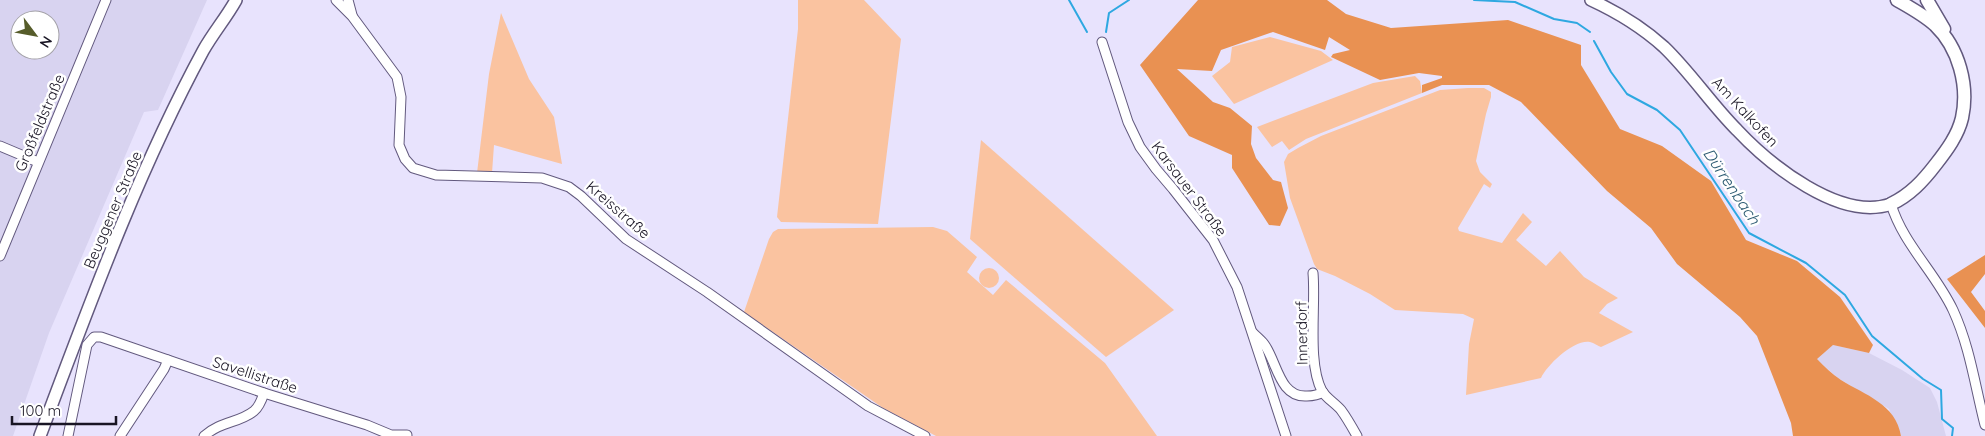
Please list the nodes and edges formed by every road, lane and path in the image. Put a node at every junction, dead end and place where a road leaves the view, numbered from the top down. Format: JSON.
{"nodes":[{"id":1,"x":106,"y":0,"type":"edge"},
{"id":2,"x":336,"y":0,"type":"edge"},
{"id":3,"x":348,"y":0,"type":"edge"},
{"id":4,"x":1591,"y":0,"type":"edge"},
{"id":5,"x":1897,"y":0,"type":"edge"},
{"id":6,"x":1927,"y":0,"type":"edge"},
{"id":7,"x":236,"y":2,"type":"edge"},
{"id":8,"x":352,"y":16,"type":"junction"},
{"id":9,"x":1102,"y":42,"type":"dead end"},
{"id":10,"x":1951,"y":45,"type":"junction"},
{"id":11,"x":0,"y":146,"type":"edge"},
{"id":12,"x":38,"y":162,"type":"junction"},
{"id":13,"x":1891,"y":204,"type":"junction"},
{"id":14,"x":0,"y":256,"type":"edge"},
{"id":15,"x":1313,"y":273,"type":"dead end"},
{"id":16,"x":1251,"y":331,"type":"junction"},
{"id":17,"x":168,"y":360,"type":"junction"},
{"id":18,"x":1323,"y":392,"type":"junction"},
{"id":19,"x":264,"y":394,"type":"junction"},
{"id":20,"x":1985,"y":425,"type":"edge"},
{"id":21,"x":407,"y":435,"type":"edge"},
{"id":22,"x":40,"y":436,"type":"edge"},
{"id":23,"x":68,"y":436,"type":"edge"},
{"id":24,"x":120,"y":436,"type":"edge"},
{"id":25,"x":204,"y":436,"type":"edge"},
{"id":26,"x":925,"y":436,"type":"edge"},
{"id":27,"x":1286,"y":436,"type":"edge"},
{"id":28,"x":1357,"y":436,"type":"edge"}],
"edges":[{"from":1,"to":12,"type":"street","name":"Großfeldstraße"},
{"from":2,"to":8,"type":"street","name":"Kreisstraße"},
{"from":3,"to":8,"type":"street","name":"Kreisstraße"},
{"from":4,"to":13,"type":"main road","name":"Am Kalkofen"},
{"from":5,"to":10,"type":"highway"},
{"from":6,"to":10,"type":"highway"},
{"from":7,"to":22,"type":"main road","name":"Beuggener Straße"},
{"from":8,"to":26,"type":"street","name":"Kreisstraße"},
{"from":9,"to":16,"type":"street","name":"Karsauer Straße"},
{"from":10,"to":13,"type":"highway"},
{"from":11,"to":12,"type":"street"},
{"from":12,"to":14,"type":"street","name":"Großfeldstraße"},
{"from":13,"to":20,"type":"street"},
{"from":15,"to":18,"type":"street","name":"Innerdorf"},
{"from":16,"to":18,"type":"street","name":"Innerdorf"},
{"from":16,"to":27,"type":"street","name":"Karsauer Straße"},
{"from":17,"to":19,"type":"street","name":"Savellistraße"},
{"from":17,"to":23,"type":"street","name":"Savellistraße"},
{"from":17,"to":24,"type":"street"},
{"from":18,"to":28,"type":"street","name":"Innerdorf"},
{"from":19,"to":21,"type":"street","name":"Savellistraße"},
{"from":19,"to":25,"type":"street"}]}
